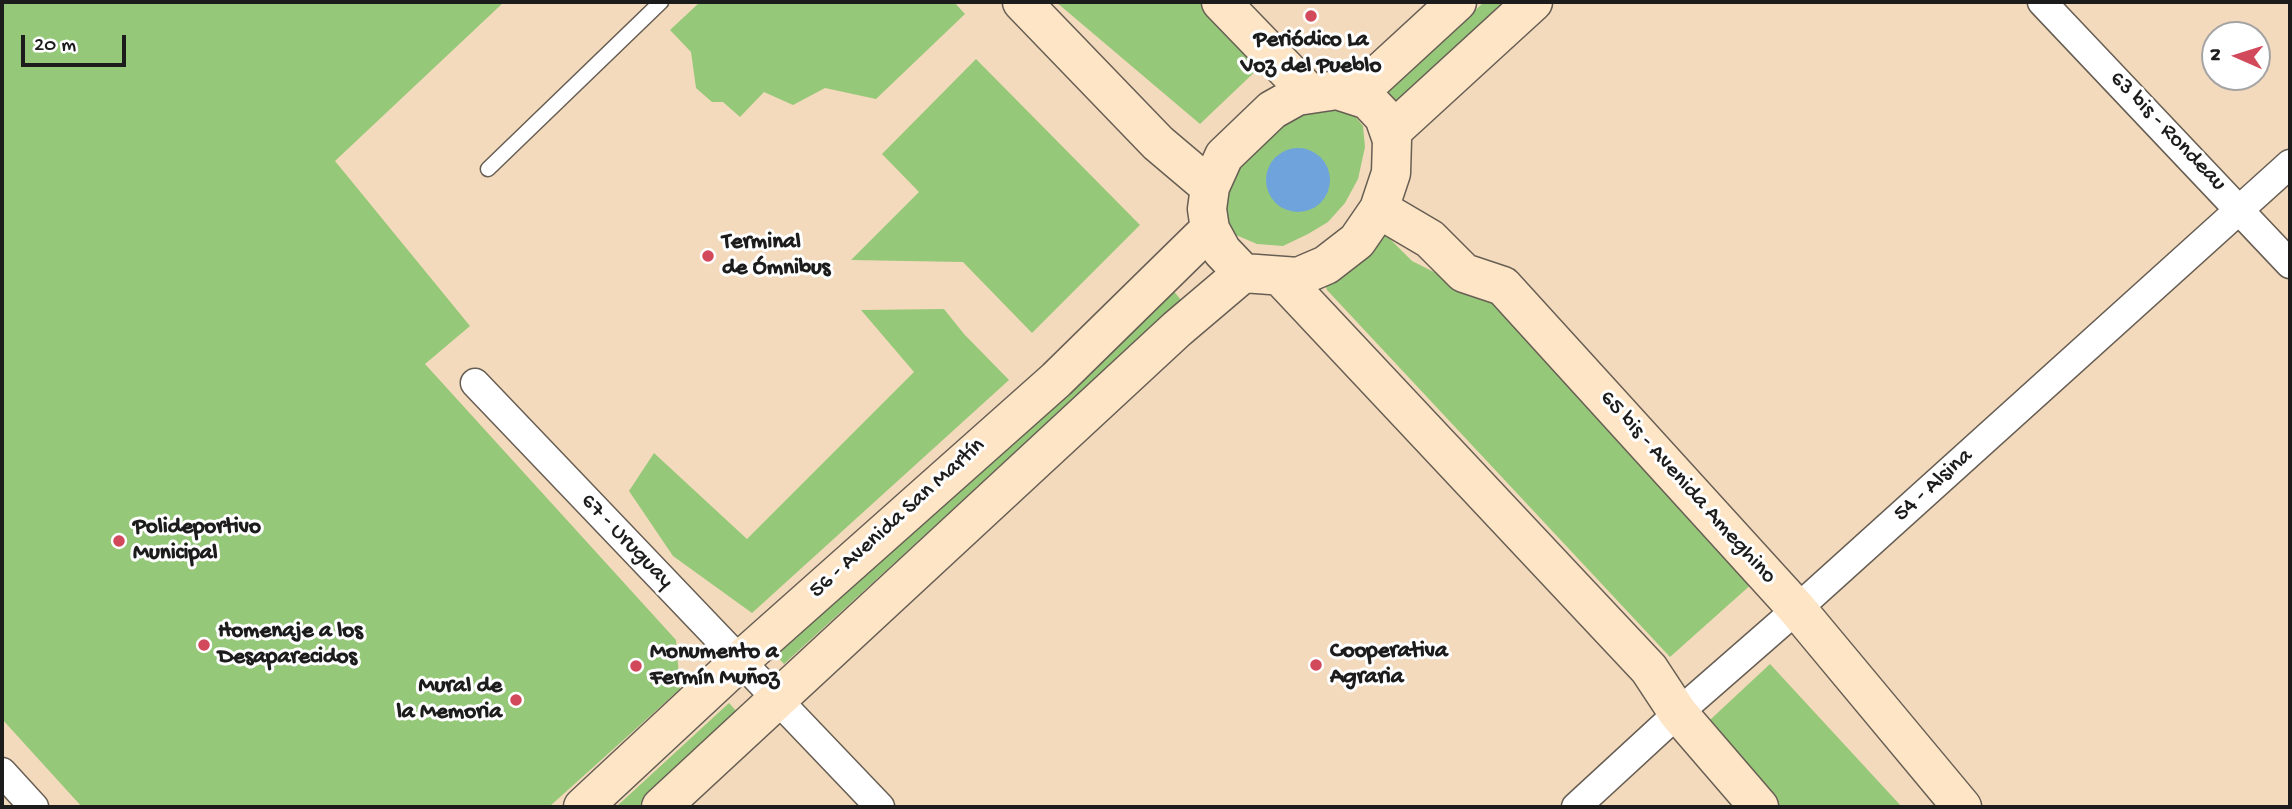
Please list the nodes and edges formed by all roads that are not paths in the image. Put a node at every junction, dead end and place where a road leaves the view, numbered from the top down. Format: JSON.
{"nodes":[{"id":1,"x":661,"y":2,"type":"edge"},
{"id":2,"x":1021,"y":2,"type":"edge"},
{"id":3,"x":1221,"y":2,"type":"edge"},
{"id":4,"x":1457,"y":2,"type":"edge"},
{"id":5,"x":1533,"y":2,"type":"edge"},
{"id":6,"x":2042,"y":2,"type":"edge"},
{"id":7,"x":1309,"y":93,"type":"junction"},
{"id":8,"x":1359,"y":97,"type":"junction"},
{"id":9,"x":1390,"y":133,"type":"junction"},
{"id":10,"x":2290,"y":164,"type":"edge"},
{"id":11,"x":488,"y":169,"type":"dead end"},
{"id":12,"x":1210,"y":187,"type":"junction"},
{"id":13,"x":1379,"y":209,"type":"junction"},
{"id":14,"x":2241,"y":209,"type":"junction"},
{"id":15,"x":1209,"y":229,"type":"junction"},
{"id":16,"x":2290,"y":264,"type":"edge"},
{"id":17,"x":1243,"y":273,"type":"junction"},
{"id":18,"x":1280,"y":276,"type":"junction"},
{"id":19,"x":475,"y":383,"type":"dead end"},
{"id":20,"x":1797,"y":609,"type":"junction"},
{"id":21,"x":741,"y":660,"type":"junction"},
{"id":22,"x":778,"y":700,"type":"junction"},
{"id":23,"x":1678,"y":713,"type":"junction"},
{"id":24,"x":2,"y":772,"type":"edge"},
{"id":25,"x":34,"y":807,"type":"edge"},
{"id":26,"x":583,"y":807,"type":"edge"},
{"id":27,"x":662,"y":807,"type":"edge"},
{"id":28,"x":880,"y":807,"type":"edge"},
{"id":29,"x":1576,"y":807,"type":"edge"},
{"id":30,"x":1759,"y":807,"type":"edge"},
{"id":31,"x":1962,"y":807,"type":"edge"}],
"edges":[{"from":1,"to":11,"type":"lane"},
{"from":2,"to":12,"type":"main road"},
{"from":3,"to":7,"type":"main road"},
{"from":4,"to":8,"type":"main road"},
{"from":5,"to":9,"type":"main road"},
{"from":6,"to":14,"type":"street","name":"63 bis - Rondeau"},
{"from":7,"to":8,"type":"main road"},
{"from":7,"to":12,"type":"main road"},
{"from":8,"to":9,"type":"main road"},
{"from":9,"to":13,"type":"main road"},
{"from":10,"to":14,"type":"street","name":"54 - Alsina"},
{"from":12,"to":15,"type":"main road"},
{"from":13,"to":18,"type":"main road"},
{"from":13,"to":20,"type":"main road","name":"65 bis - Avenida Ameghino"},
{"from":14,"to":16,"type":"street","name":"63 bis - Rondeau"},
{"from":14,"to":20,"type":"street","name":"54 - Alsina"},
{"from":15,"to":17,"type":"main road"},
{"from":15,"to":21,"type":"main road","name":"56 - Avenida San Martín"},
{"from":17,"to":18,"type":"main road"},
{"from":17,"to":22,"type":"main road"},
{"from":18,"to":23,"type":"main road"},
{"from":19,"to":21,"type":"street","name":"67 - Uruguay"},
{"from":20,"to":23,"type":"street","name":"54 - Alsina"},
{"from":20,"to":31,"type":"main road","name":"65 bis - Avenida Ameghino"},
{"from":21,"to":22,"type":"street","name":"67 - Uruguay"},
{"from":21,"to":26,"type":"main road","name":"56 - Avenida San Martín"},
{"from":22,"to":27,"type":"main road"},
{"from":22,"to":28,"type":"street","name":"67 - Uruguay"},
{"from":23,"to":29,"type":"street","name":"54 - Alsina"},
{"from":23,"to":30,"type":"main road"},
{"from":24,"to":25,"type":"street"}]}
